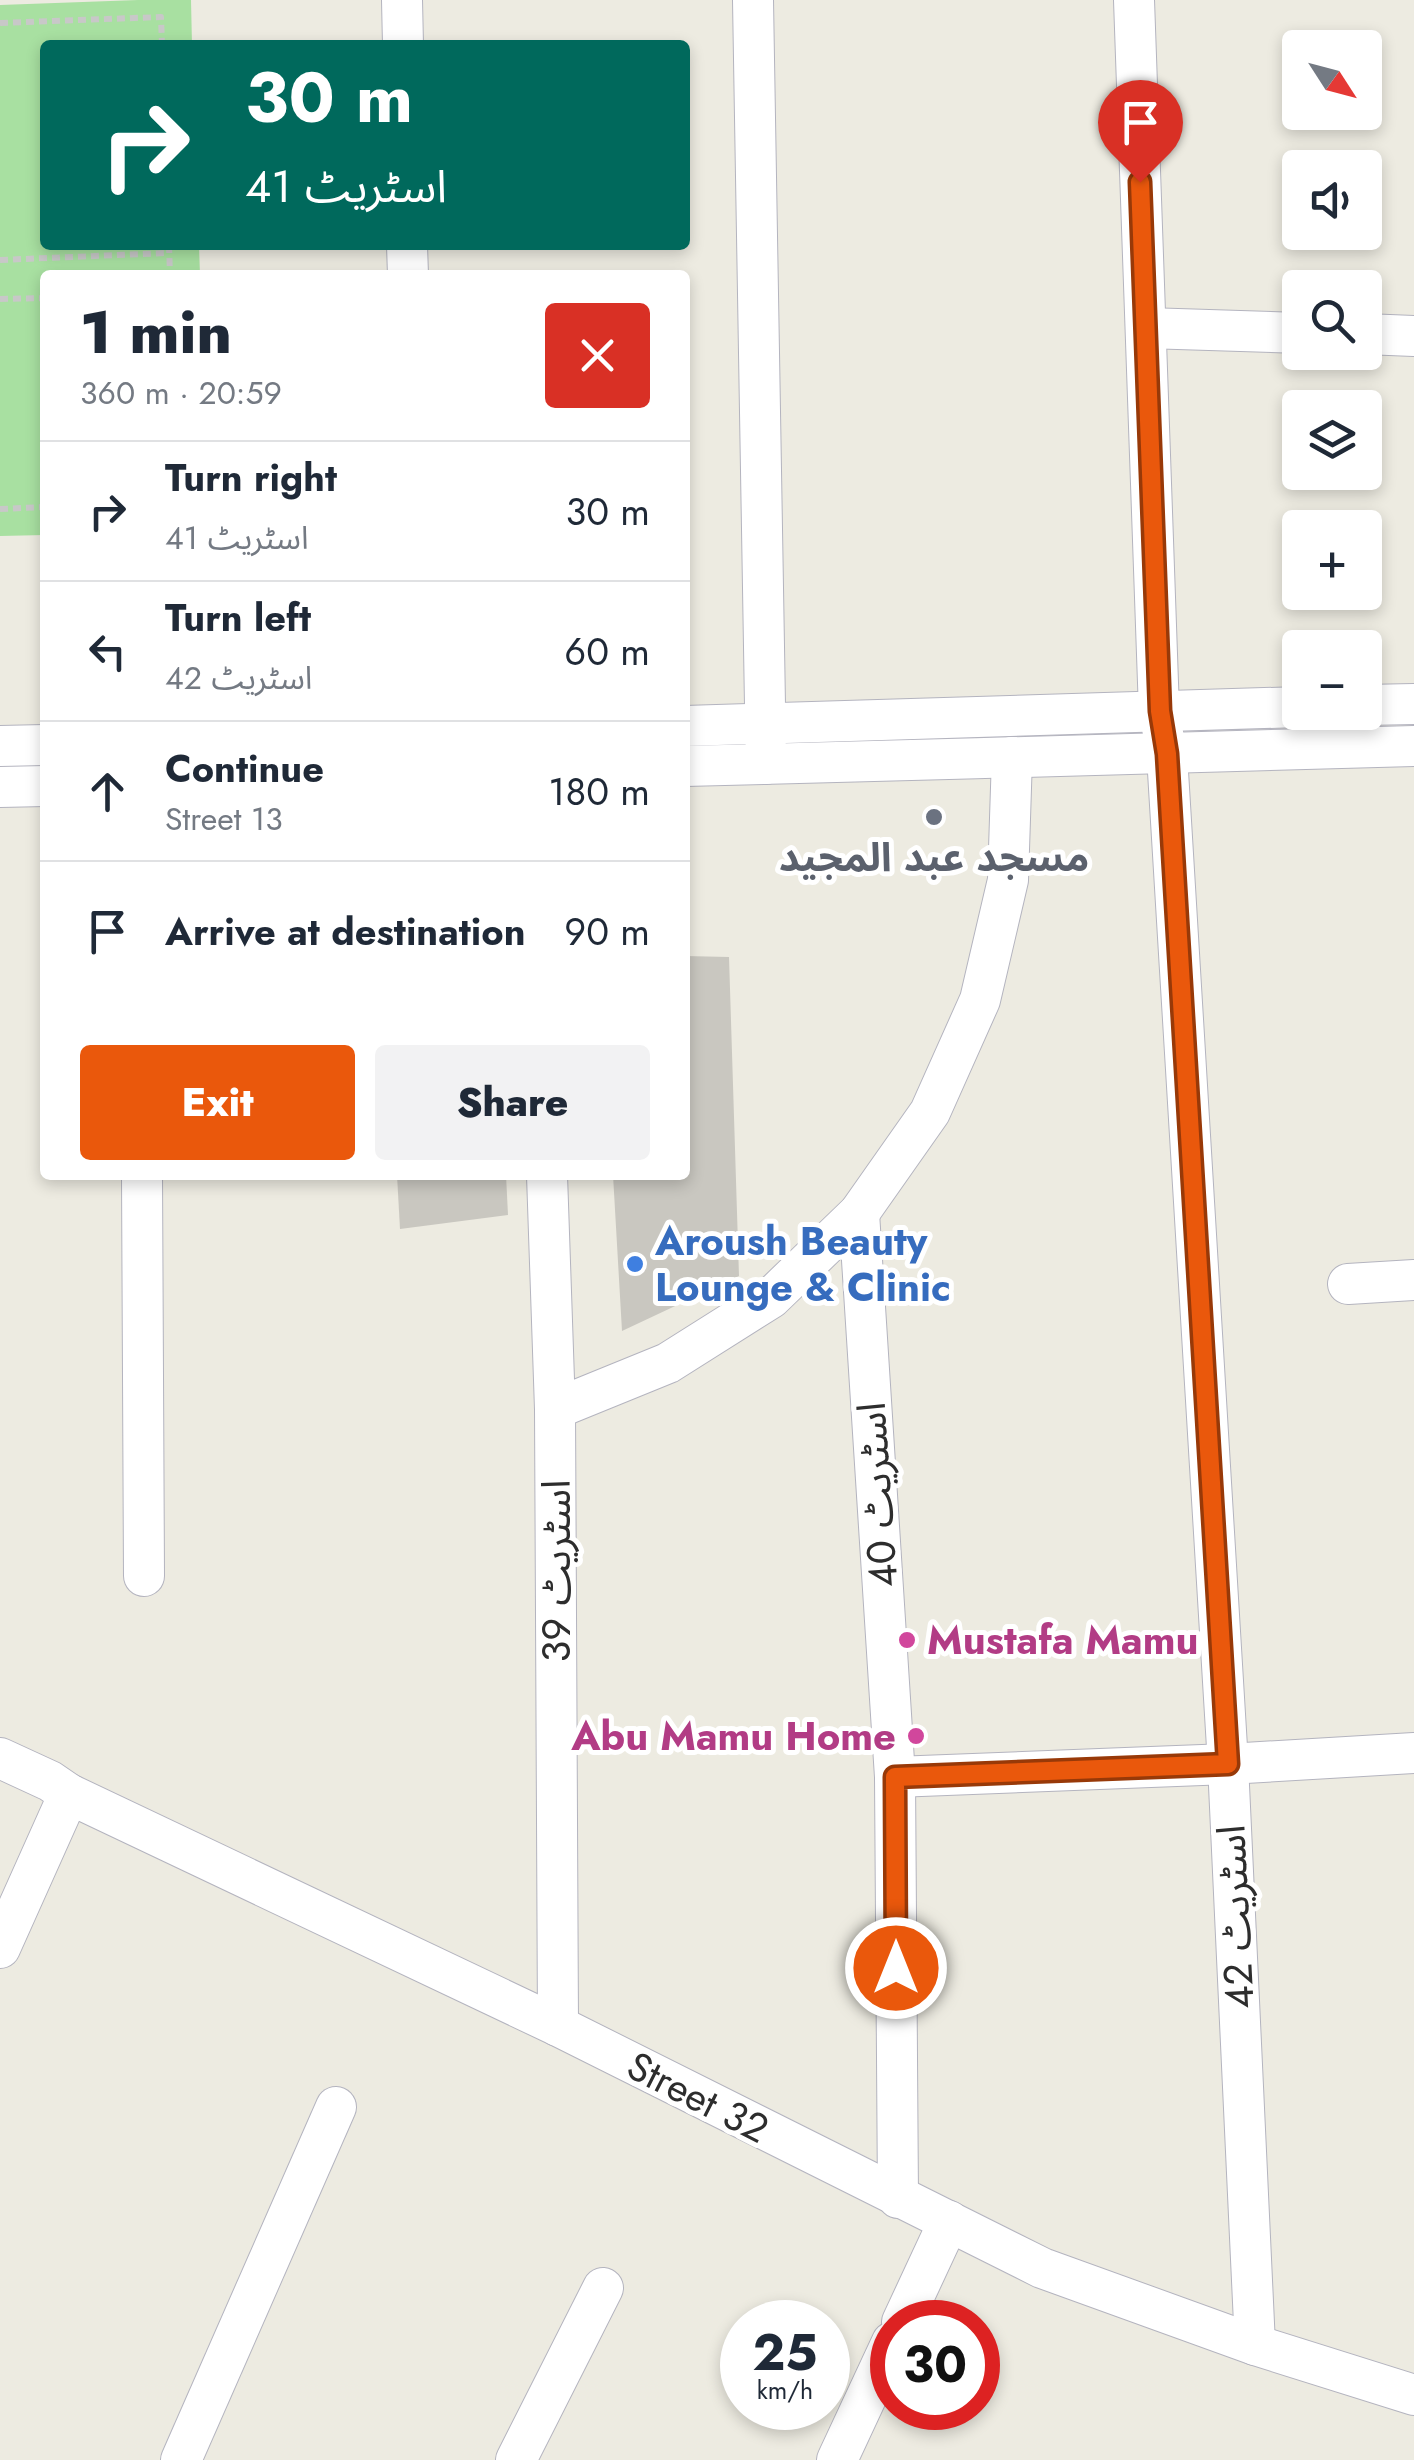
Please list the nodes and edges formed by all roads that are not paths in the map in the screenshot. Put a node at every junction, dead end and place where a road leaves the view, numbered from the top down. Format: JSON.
{"nodes":[{"id":1,"x":402,"y":0,"type":"edge"},
{"id":2,"x":753,"y":0,"type":"edge"},
{"id":3,"x":1134,"y":0,"type":"edge"},
{"id":4,"x":402,"y":40,"type":"edge"},
{"id":5,"x":1146,"y":328,"type":"junction"},
{"id":6,"x":1282,"y":332,"type":"edge"},
{"id":7,"x":1382,"y":335,"type":"edge"},
{"id":8,"x":1414,"y":336,"type":"edge"},
{"id":9,"x":1414,"y":704,"type":"edge"},
{"id":10,"x":1382,"y":705,"type":"edge"},
{"id":11,"x":1282,"y":708,"type":"edge"},
{"id":12,"x":1160,"y":711,"type":"junction"},
{"id":13,"x":765,"y":724,"type":"junction"},
{"id":14,"x":690,"y":726,"type":"edge"},
{"id":15,"x":40,"y":745,"type":"edge"},
{"id":16,"x":0,"y":746,"type":"edge"},
{"id":17,"x":1414,"y":746,"type":"edge"},
{"id":18,"x":1167,"y":754,"type":"junction"},
{"id":19,"x":1012,"y":756,"type":"junction"},
{"id":20,"x":766,"y":764,"type":"junction"},
{"id":21,"x":690,"y":766,"type":"edge"},
{"id":22,"x":0,"y":786,"type":"edge"},
{"id":23,"x":40,"y":786,"type":"edge"},
{"id":24,"x":142,"y":1180,"type":"edge"},
{"id":25,"x":546,"y":1180,"type":"edge"},
{"id":26,"x":859,"y":1213,"type":"junction"},
{"id":27,"x":1414,"y":1280,"type":"edge"},
{"id":28,"x":1348,"y":1284,"type":"dead end"},
{"id":29,"x":555,"y":1409,"type":"junction"},
{"id":30,"x":144,"y":1576,"type":"dead end"},
{"id":31,"x":1414,"y":1753,"type":"edge"},
{"id":32,"x":0,"y":1758,"type":"edge"},
{"id":33,"x":1228,"y":1764,"type":"junction"},
{"id":34,"x":895,"y":1777,"type":"junction"},
{"id":35,"x":69,"y":1794,"type":"junction"},
{"id":36,"x":0,"y":1948,"type":"edge"},
{"id":37,"x":558,"y":2026,"type":"junction"},
{"id":38,"x":336,"y":2107,"type":"dead end"},
{"id":39,"x":898,"y":2198,"type":"junction"},
{"id":40,"x":949,"y":2222,"type":"junction"},
{"id":41,"x":603,"y":2288,"type":"dead end"},
{"id":42,"x":912,"y":2300,"type":"edge"},
{"id":43,"x":1255,"y":2345,"type":"junction"},
{"id":44,"x":870,"y":2389,"type":"edge"},
{"id":45,"x":1414,"y":2395,"type":"edge"},
{"id":46,"x":181,"y":2460,"type":"edge"},
{"id":47,"x":516,"y":2460,"type":"edge"},
{"id":48,"x":837,"y":2460,"type":"edge"}],
"edges":[{"from":1,"to":4,"type":"street"},
{"from":2,"to":13,"type":"street"},
{"from":3,"to":5,"type":"street","name":"اسٹریٹ 42"},
{"from":5,"to":6,"type":"street"},
{"from":5,"to":12,"type":"street","name":"اسٹریٹ 42"},
{"from":7,"to":8,"type":"street"},
{"from":9,"to":10,"type":"street"},
{"from":11,"to":12,"type":"street"},
{"from":12,"to":13,"type":"street"},
{"from":12,"to":18,"type":"street","name":"اسٹریٹ 42"},
{"from":13,"to":14,"type":"street"},
{"from":13,"to":20,"type":"street"},
{"from":15,"to":16,"type":"street"},
{"from":17,"to":18,"type":"street"},
{"from":18,"to":19,"type":"street"},
{"from":18,"to":33,"type":"street","name":"اسٹریٹ 42"},
{"from":19,"to":20,"type":"street"},
{"from":19,"to":26,"type":"street"},
{"from":20,"to":21,"type":"street"},
{"from":22,"to":23,"type":"street"},
{"from":24,"to":30,"type":"street"},
{"from":25,"to":29,"type":"street","name":"اسٹریٹ 39"},
{"from":26,"to":29,"type":"street"},
{"from":26,"to":34,"type":"street","name":"اسٹریٹ 40"},
{"from":27,"to":28,"type":"street"},
{"from":29,"to":37,"type":"street","name":"اسٹریٹ 39"},
{"from":31,"to":33,"type":"street"},
{"from":32,"to":35,"type":"street","name":"Street 32"},
{"from":33,"to":34,"type":"street"},
{"from":33,"to":43,"type":"street","name":"اسٹریٹ 42"},
{"from":34,"to":39,"type":"street","name":"اسٹریٹ 40"},
{"from":35,"to":36,"type":"street"},
{"from":35,"to":37,"type":"street","name":"Street 32"},
{"from":37,"to":39,"type":"street","name":"Street 32"},
{"from":38,"to":46,"type":"street"},
{"from":39,"to":40,"type":"street","name":"Street 32"},
{"from":40,"to":42,"type":"street"},
{"from":40,"to":43,"type":"street","name":"Street 32"},
{"from":41,"to":47,"type":"street"},
{"from":43,"to":45,"type":"street","name":"Street 32"},
{"from":44,"to":48,"type":"street"}]}
